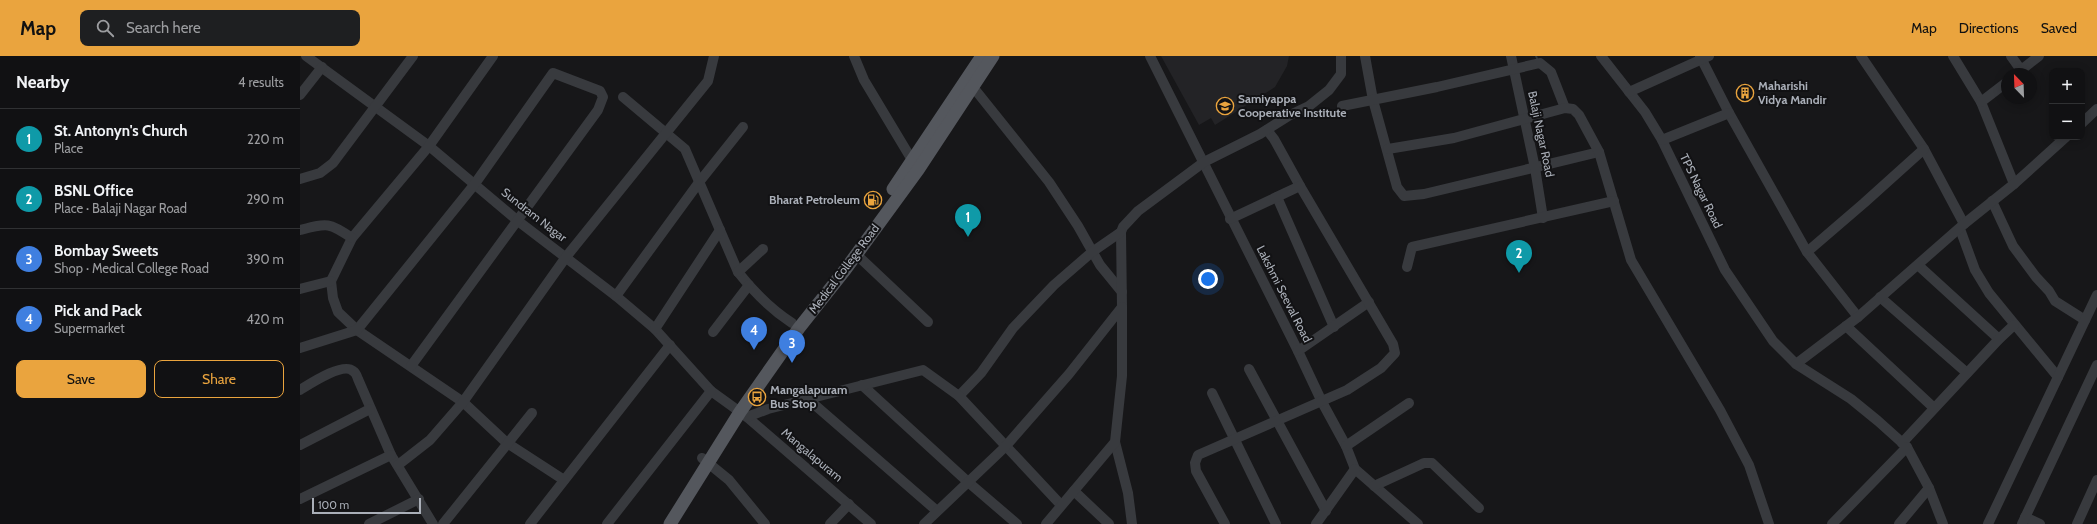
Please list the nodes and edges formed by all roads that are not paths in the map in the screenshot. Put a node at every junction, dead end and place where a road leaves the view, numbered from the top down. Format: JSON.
{"nodes":[{"id":1,"x":306,"y":56,"type":"edge"},
{"id":2,"x":413,"y":56,"type":"edge"},
{"id":3,"x":493,"y":56,"type":"edge"},
{"id":4,"x":714,"y":56,"type":"edge"},
{"id":5,"x":854,"y":56,"type":"edge"},
{"id":6,"x":982,"y":56,"type":"edge"},
{"id":7,"x":993,"y":56,"type":"edge"},
{"id":8,"x":1150,"y":56,"type":"edge"},
{"id":9,"x":1341,"y":56,"type":"edge"},
{"id":10,"x":1365,"y":56,"type":"edge"},
{"id":11,"x":1511,"y":56,"type":"edge"},
{"id":12,"x":1601,"y":56,"type":"edge"},
{"id":13,"x":1861,"y":56,"type":"edge"},
{"id":14,"x":1953,"y":56,"type":"edge"},
{"id":15,"x":2011,"y":56,"type":"edge"},
{"id":16,"x":2039,"y":56,"type":"edge"},
{"id":17,"x":1704,"y":57,"type":"edge"},
{"id":18,"x":322,"y":67,"type":"junction"},
{"id":19,"x":2017,"y":68,"type":"edge"},
{"id":20,"x":2024,"y":68,"type":"edge"},
{"id":21,"x":1514,"y":69,"type":"junction"},
{"id":22,"x":2001,"y":87,"type":"edge"},
{"id":23,"x":973,"y":88,"type":"junction"},
{"id":24,"x":1629,"y":92,"type":"junction"},
{"id":25,"x":300,"y":95,"type":"edge"},
{"id":26,"x":624,"y":97,"type":"dead end"},
{"id":27,"x":1373,"y":100,"type":"junction"},
{"id":28,"x":1981,"y":102,"type":"junction"},
{"id":29,"x":377,"y":106,"type":"junction"},
{"id":30,"x":1342,"y":106,"type":"dead end"},
{"id":31,"x":1565,"y":108,"type":"junction"},
{"id":32,"x":2097,"y":109,"type":"edge"},
{"id":33,"x":1729,"y":114,"type":"junction"},
{"id":34,"x":1525,"y":120,"type":"junction"},
{"id":35,"x":2085,"y":120,"type":"edge"},
{"id":36,"x":743,"y":127,"type":"dead end"},
{"id":37,"x":1267,"y":130,"type":"junction"},
{"id":38,"x":666,"y":133,"type":"junction"},
{"id":39,"x":1662,"y":140,"type":"junction"},
{"id":40,"x":2063,"y":140,"type":"edge"},
{"id":41,"x":429,"y":146,"type":"junction"},
{"id":42,"x":1924,"y":149,"type":"junction"},
{"id":43,"x":1388,"y":150,"type":"junction"},
{"id":44,"x":1599,"y":152,"type":"junction"},
{"id":45,"x":1204,"y":162,"type":"junction"},
{"id":46,"x":915,"y":166,"type":"junction"},
{"id":47,"x":1536,"y":168,"type":"junction"},
{"id":48,"x":300,"y":179,"type":"edge"},
{"id":49,"x":700,"y":180,"type":"junction"},
{"id":50,"x":2014,"y":184,"type":"junction"},
{"id":51,"x":474,"y":185,"type":"junction"},
{"id":52,"x":1300,"y":186,"type":"junction"},
{"id":53,"x":1277,"y":197,"type":"junction"},
{"id":54,"x":1614,"y":201,"type":"junction"},
{"id":55,"x":1992,"y":201,"type":"junction"},
{"id":56,"x":1543,"y":218,"type":"junction"},
{"id":57,"x":1230,"y":219,"type":"junction"},
{"id":58,"x":518,"y":221,"type":"junction"},
{"id":59,"x":1962,"y":226,"type":"junction"},
{"id":60,"x":300,"y":230,"type":"edge"},
{"id":61,"x":720,"y":230,"type":"junction"},
{"id":62,"x":1121,"y":232,"type":"junction"},
{"id":63,"x":352,"y":238,"type":"junction"},
{"id":64,"x":763,"y":249,"type":"dead end"},
{"id":65,"x":1092,"y":252,"type":"junction"},
{"id":66,"x":1807,"y":252,"type":"junction"},
{"id":67,"x":856,"y":254,"type":"junction"},
{"id":68,"x":566,"y":257,"type":"junction"},
{"id":69,"x":1919,"y":266,"type":"junction"},
{"id":70,"x":1406,"y":267,"type":"dead end"},
{"id":71,"x":738,"y":272,"type":"junction"},
{"id":72,"x":331,"y":281,"type":"junction"},
{"id":73,"x":749,"y":285,"type":"junction"},
{"id":74,"x":300,"y":289,"type":"edge"},
{"id":75,"x":1122,"y":292,"type":"junction"},
{"id":76,"x":2097,"y":295,"type":"edge"},
{"id":77,"x":616,"y":296,"type":"junction"},
{"id":78,"x":1880,"y":297,"type":"junction"},
{"id":79,"x":1369,"y":302,"type":"junction"},
{"id":80,"x":1122,"y":307,"type":"junction"},
{"id":81,"x":1858,"y":317,"type":"junction"},
{"id":82,"x":2085,"y":320,"type":"junction"},
{"id":83,"x":928,"y":322,"type":"dead end"},
{"id":84,"x":792,"y":323,"type":"junction"},
{"id":85,"x":2014,"y":325,"type":"junction"},
{"id":86,"x":1846,"y":326,"type":"junction"},
{"id":87,"x":1334,"y":327,"type":"junction"},
{"id":88,"x":655,"y":329,"type":"junction"},
{"id":89,"x":357,"y":330,"type":"junction"},
{"id":90,"x":713,"y":332,"type":"dead end"},
{"id":91,"x":1999,"y":339,"type":"junction"},
{"id":92,"x":670,"y":345,"type":"junction"},
{"id":93,"x":300,"y":348,"type":"edge"},
{"id":94,"x":1298,"y":351,"type":"junction"},
{"id":95,"x":1796,"y":364,"type":"junction"},
{"id":96,"x":2097,"y":365,"type":"edge"},
{"id":97,"x":411,"y":366,"type":"junction"},
{"id":98,"x":1249,"y":369,"type":"dead end"},
{"id":99,"x":1967,"y":373,"type":"junction"},
{"id":100,"x":2058,"y":377,"type":"junction"},
{"id":101,"x":862,"y":385,"type":"junction"},
{"id":102,"x":300,"y":390,"type":"edge"},
{"id":103,"x":711,"y":391,"type":"junction"},
{"id":104,"x":1212,"y":393,"type":"dead end"},
{"id":105,"x":960,"y":396,"type":"junction"},
{"id":106,"x":808,"y":399,"type":"junction"},
{"id":107,"x":462,"y":402,"type":"junction"},
{"id":108,"x":1322,"y":402,"type":"junction"},
{"id":109,"x":1409,"y":403,"type":"dead end"},
{"id":110,"x":1934,"y":408,"type":"junction"},
{"id":111,"x":370,"y":409,"type":"junction"},
{"id":112,"x":532,"y":413,"type":"dead end"},
{"id":113,"x":740,"y":413,"type":"junction"},
{"id":114,"x":1277,"y":420,"type":"junction"},
{"id":115,"x":1234,"y":440,"type":"junction"},
{"id":116,"x":1115,"y":442,"type":"junction"},
{"id":117,"x":507,"y":443,"type":"junction"},
{"id":118,"x":300,"y":445,"type":"edge"},
{"id":119,"x":1904,"y":445,"type":"junction"},
{"id":120,"x":1346,"y":446,"type":"junction"},
{"id":121,"x":1004,"y":447,"type":"junction"},
{"id":122,"x":391,"y":455,"type":"junction"},
{"id":123,"x":705,"y":460,"type":"junction"},
{"id":124,"x":398,"y":465,"type":"junction"},
{"id":125,"x":1355,"y":469,"type":"junction"},
{"id":126,"x":564,"y":480,"type":"junction"},
{"id":127,"x":2097,"y":480,"type":"edge"},
{"id":128,"x":968,"y":482,"type":"junction"},
{"id":129,"x":1374,"y":486,"type":"junction"},
{"id":130,"x":1929,"y":488,"type":"junction"},
{"id":131,"x":1074,"y":491,"type":"junction"},
{"id":132,"x":300,"y":499,"type":"edge"},
{"id":133,"x":419,"y":499,"type":"junction"},
{"id":134,"x":849,"y":504,"type":"junction"},
{"id":135,"x":1061,"y":505,"type":"junction"},
{"id":136,"x":1479,"y":508,"type":"dead end"},
{"id":137,"x":937,"y":511,"type":"junction"},
{"id":138,"x":1326,"y":511,"type":"junction"},
{"id":139,"x":2023,"y":520,"type":"edge"},
{"id":140,"x":1903,"y":522,"type":"edge"},
{"id":141,"x":369,"y":524,"type":"edge"},
{"id":142,"x":433,"y":524,"type":"edge"},
{"id":143,"x":443,"y":524,"type":"edge"},
{"id":144,"x":530,"y":524,"type":"edge"},
{"id":145,"x":607,"y":524,"type":"edge"},
{"id":146,"x":660,"y":524,"type":"edge"},
{"id":147,"x":670,"y":524,"type":"edge"},
{"id":148,"x":765,"y":524,"type":"edge"},
{"id":149,"x":830,"y":524,"type":"edge"},
{"id":150,"x":871,"y":524,"type":"edge"},
{"id":151,"x":924,"y":524,"type":"edge"},
{"id":152,"x":1017,"y":524,"type":"edge"},
{"id":153,"x":1046,"y":524,"type":"edge"},
{"id":154,"x":1109,"y":524,"type":"edge"},
{"id":155,"x":1132,"y":524,"type":"edge"},
{"id":156,"x":1225,"y":524,"type":"edge"},
{"id":157,"x":1276,"y":524,"type":"edge"},
{"id":158,"x":1317,"y":524,"type":"edge"},
{"id":159,"x":1418,"y":524,"type":"edge"},
{"id":160,"x":1769,"y":524,"type":"edge"},
{"id":161,"x":1832,"y":524,"type":"edge"},
{"id":162,"x":1944,"y":524,"type":"edge"},
{"id":163,"x":1988,"y":524,"type":"edge"},
{"id":164,"x":2040,"y":524,"type":"edge"},
{"id":165,"x":2077,"y":524,"type":"edge"}],
"edges":[{"from":1,"to":18,"type":"street","name":"Sundram Nagar"},
{"from":2,"to":29,"type":"street"},
{"from":3,"to":41,"type":"street"},
{"from":4,"to":38,"type":"street"},
{"from":5,"to":46,"type":"street"},
{"from":6,"to":46,"type":"main road","name":"Medical College Road"},
{"from":7,"to":23,"type":"main road","name":"Medical College Road"},
{"from":8,"to":45,"type":"street","name":"Lakshmi Seeval Road"},
{"from":9,"to":37,"type":"street"},
{"from":10,"to":27,"type":"street"},
{"from":11,"to":21,"type":"street","name":"Balaji Nagar Road"},
{"from":12,"to":24,"type":"street","name":"TPS Nagar Road"},
{"from":13,"to":42,"type":"street"},
{"from":14,"to":28,"type":"street"},
{"from":15,"to":19,"type":"street"},
{"from":16,"to":20,"type":"street"},
{"from":17,"to":24,"type":"street"},
{"from":17,"to":33,"type":"street"},
{"from":18,"to":25,"type":"street"},
{"from":18,"to":29,"type":"street","name":"Sundram Nagar"},
{"from":21,"to":27,"type":"street"},
{"from":21,"to":31,"type":"street"},
{"from":21,"to":34,"type":"street","name":"Balaji Nagar Road"},
{"from":22,"to":28,"type":"street"},
{"from":23,"to":46,"type":"main road","name":"Medical College Road"},
{"from":23,"to":65,"type":"street"},
{"from":24,"to":39,"type":"street","name":"TPS Nagar Road"},
{"from":26,"to":38,"type":"street"},
{"from":27,"to":30,"type":"street"},
{"from":27,"to":43,"type":"street"},
{"from":28,"to":50,"type":"street"},
{"from":29,"to":41,"type":"street","name":"Sundram Nagar"},
{"from":29,"to":48,"type":"street"},
{"from":31,"to":34,"type":"street"},
{"from":31,"to":44,"type":"street"},
{"from":32,"to":35,"type":"street"},
{"from":33,"to":39,"type":"street"},
{"from":33,"to":66,"type":"street"},
{"from":34,"to":43,"type":"street"},
{"from":34,"to":47,"type":"street","name":"Balaji Nagar Road"},
{"from":36,"to":49,"type":"street"},
{"from":37,"to":45,"type":"street"},
{"from":37,"to":52,"type":"street"},
{"from":38,"to":49,"type":"street"},
{"from":38,"to":68,"type":"street"},
{"from":39,"to":95,"type":"street","name":"TPS Nagar Road"},
{"from":40,"to":50,"type":"street"},
{"from":41,"to":51,"type":"street","name":"Sundram Nagar"},
{"from":41,"to":63,"type":"street"},
{"from":42,"to":59,"type":"street"},
{"from":42,"to":66,"type":"street"},
{"from":43,"to":47,"type":"street"},
{"from":44,"to":47,"type":"street"},
{"from":44,"to":54,"type":"street"},
{"from":45,"to":57,"type":"street","name":"Lakshmi Seeval Road"},
{"from":45,"to":62,"type":"street"},
{"from":46,"to":67,"type":"main road","name":"Medical College Road"},
{"from":46,"to":84,"type":"main road","name":"Medical College Road"},
{"from":47,"to":56,"type":"street","name":"Balaji Nagar Road"},
{"from":49,"to":61,"type":"street"},
{"from":49,"to":77,"type":"street"},
{"from":50,"to":55,"type":"street"},
{"from":51,"to":58,"type":"street","name":"Sundram Nagar"},
{"from":51,"to":58,"type":"street"},
{"from":51,"to":89,"type":"street"},
{"from":52,"to":53,"type":"street"},
{"from":52,"to":79,"type":"street"},
{"from":53,"to":57,"type":"street"},
{"from":53,"to":87,"type":"street"},
{"from":54,"to":56,"type":"street"},
{"from":54,"to":160,"type":"street"},
{"from":55,"to":59,"type":"street"},
{"from":55,"to":82,"type":"street"},
{"from":56,"to":70,"type":"street"},
{"from":57,"to":94,"type":"street","name":"Lakshmi Seeval Road"},
{"from":58,"to":68,"type":"street","name":"Sundram Nagar"},
{"from":58,"to":97,"type":"street"},
{"from":59,"to":69,"type":"street"},
{"from":59,"to":85,"type":"street"},
{"from":60,"to":63,"type":"street"},
{"from":61,"to":71,"type":"street"},
{"from":61,"to":88,"type":"street"},
{"from":62,"to":65,"type":"street"},
{"from":62,"to":75,"type":"street"},
{"from":63,"to":72,"type":"street"},
{"from":64,"to":71,"type":"street"},
{"from":65,"to":75,"type":"street"},
{"from":65,"to":105,"type":"street"},
{"from":66,"to":81,"type":"street"},
{"from":67,"to":83,"type":"street"},
{"from":67,"to":113,"type":"main road","name":"Medical College Road"},
{"from":68,"to":77,"type":"street","name":"Sundram Nagar"},
{"from":68,"to":107,"type":"street"},
{"from":69,"to":78,"type":"street"},
{"from":69,"to":91,"type":"street"},
{"from":71,"to":73,"type":"street"},
{"from":72,"to":74,"type":"street"},
{"from":72,"to":89,"type":"street"},
{"from":73,"to":84,"type":"street"},
{"from":73,"to":90,"type":"street"},
{"from":75,"to":80,"type":"street"},
{"from":76,"to":82,"type":"street"},
{"from":77,"to":88,"type":"street","name":"Sundram Nagar"},
{"from":78,"to":81,"type":"street"},
{"from":78,"to":99,"type":"street"},
{"from":79,"to":87,"type":"street"},
{"from":79,"to":108,"type":"street"},
{"from":80,"to":116,"type":"street"},
{"from":80,"to":121,"type":"street"},
{"from":81,"to":86,"type":"street"},
{"from":82,"to":100,"type":"street"},
{"from":84,"to":113,"type":"main road","name":"Medical College Road"},
{"from":85,"to":91,"type":"street"},
{"from":85,"to":100,"type":"street"},
{"from":86,"to":95,"type":"street"},
{"from":86,"to":110,"type":"street"},
{"from":87,"to":94,"type":"street"},
{"from":88,"to":92,"type":"street","name":"Sundram Nagar"},
{"from":89,"to":93,"type":"street"},
{"from":89,"to":97,"type":"street"},
{"from":91,"to":99,"type":"street"},
{"from":92,"to":103,"type":"street","name":"Sundram Nagar"},
{"from":92,"to":126,"type":"street"},
{"from":94,"to":108,"type":"street","name":"Lakshmi Seeval Road"},
{"from":95,"to":119,"type":"street","name":"TPS Nagar Road"},
{"from":96,"to":139,"type":"street"},
{"from":97,"to":107,"type":"street"},
{"from":98,"to":114,"type":"street"},
{"from":99,"to":110,"type":"street"},
{"from":100,"to":163,"type":"street"},
{"from":101,"to":105,"type":"street"},
{"from":101,"to":106,"type":"street"},
{"from":101,"to":128,"type":"street"},
{"from":102,"to":111,"type":"street"},
{"from":103,"to":113,"type":"street","name":"Sundram Nagar"},
{"from":103,"to":145,"type":"street"},
{"from":104,"to":115,"type":"street"},
{"from":105,"to":121,"type":"street"},
{"from":106,"to":113,"type":"street"},
{"from":106,"to":137,"type":"street"},
{"from":107,"to":117,"type":"street"},
{"from":107,"to":124,"type":"street"},
{"from":108,"to":114,"type":"street"},
{"from":108,"to":120,"type":"street","name":"Lakshmi Seeval Road"},
{"from":109,"to":120,"type":"street"},
{"from":110,"to":119,"type":"street"},
{"from":111,"to":118,"type":"street"},
{"from":111,"to":122,"type":"street"},
{"from":112,"to":117,"type":"street"},
{"from":113,"to":123,"type":"main road","name":"Medical College Road"},
{"from":113,"to":134,"type":"street","name":"Mangalapuram"},
{"from":114,"to":115,"type":"street"},
{"from":114,"to":138,"type":"street"},
{"from":115,"to":156,"type":"street"},
{"from":115,"to":157,"type":"street"},
{"from":116,"to":131,"type":"street"},
{"from":116,"to":155,"type":"street"},
{"from":117,"to":126,"type":"street"},
{"from":117,"to":143,"type":"street"},
{"from":119,"to":130,"type":"street","name":"TPS Nagar Road"},
{"from":119,"to":161,"type":"street"},
{"from":120,"to":125,"type":"street","name":"Lakshmi Seeval Road"},
{"from":121,"to":128,"type":"street"},
{"from":121,"to":135,"type":"street"},
{"from":122,"to":124,"type":"street"},
{"from":122,"to":132,"type":"street"},
{"from":123,"to":146,"type":"main road","name":"Medical College Road"},
{"from":123,"to":147,"type":"main road","name":"Medical College Road"},
{"from":123,"to":148,"type":"street"},
{"from":124,"to":133,"type":"street"},
{"from":125,"to":129,"type":"street","name":"Lakshmi Seeval Road"},
{"from":125,"to":138,"type":"street"},
{"from":126,"to":144,"type":"street"},
{"from":127,"to":165,"type":"street"},
{"from":128,"to":137,"type":"street"},
{"from":128,"to":152,"type":"street"},
{"from":129,"to":136,"type":"street"},
{"from":129,"to":159,"type":"street","name":"Lakshmi Seeval Road"},
{"from":130,"to":140,"type":"street"},
{"from":130,"to":162,"type":"street","name":"TPS Nagar Road"},
{"from":131,"to":135,"type":"street"},
{"from":131,"to":154,"type":"street"},
{"from":133,"to":141,"type":"street"},
{"from":133,"to":142,"type":"street"},
{"from":134,"to":149,"type":"street"},
{"from":134,"to":150,"type":"street","name":"Mangalapuram"},
{"from":135,"to":153,"type":"street"},
{"from":137,"to":151,"type":"street"},
{"from":138,"to":158,"type":"street"},
{"from":139,"to":164,"type":"street"}]}
